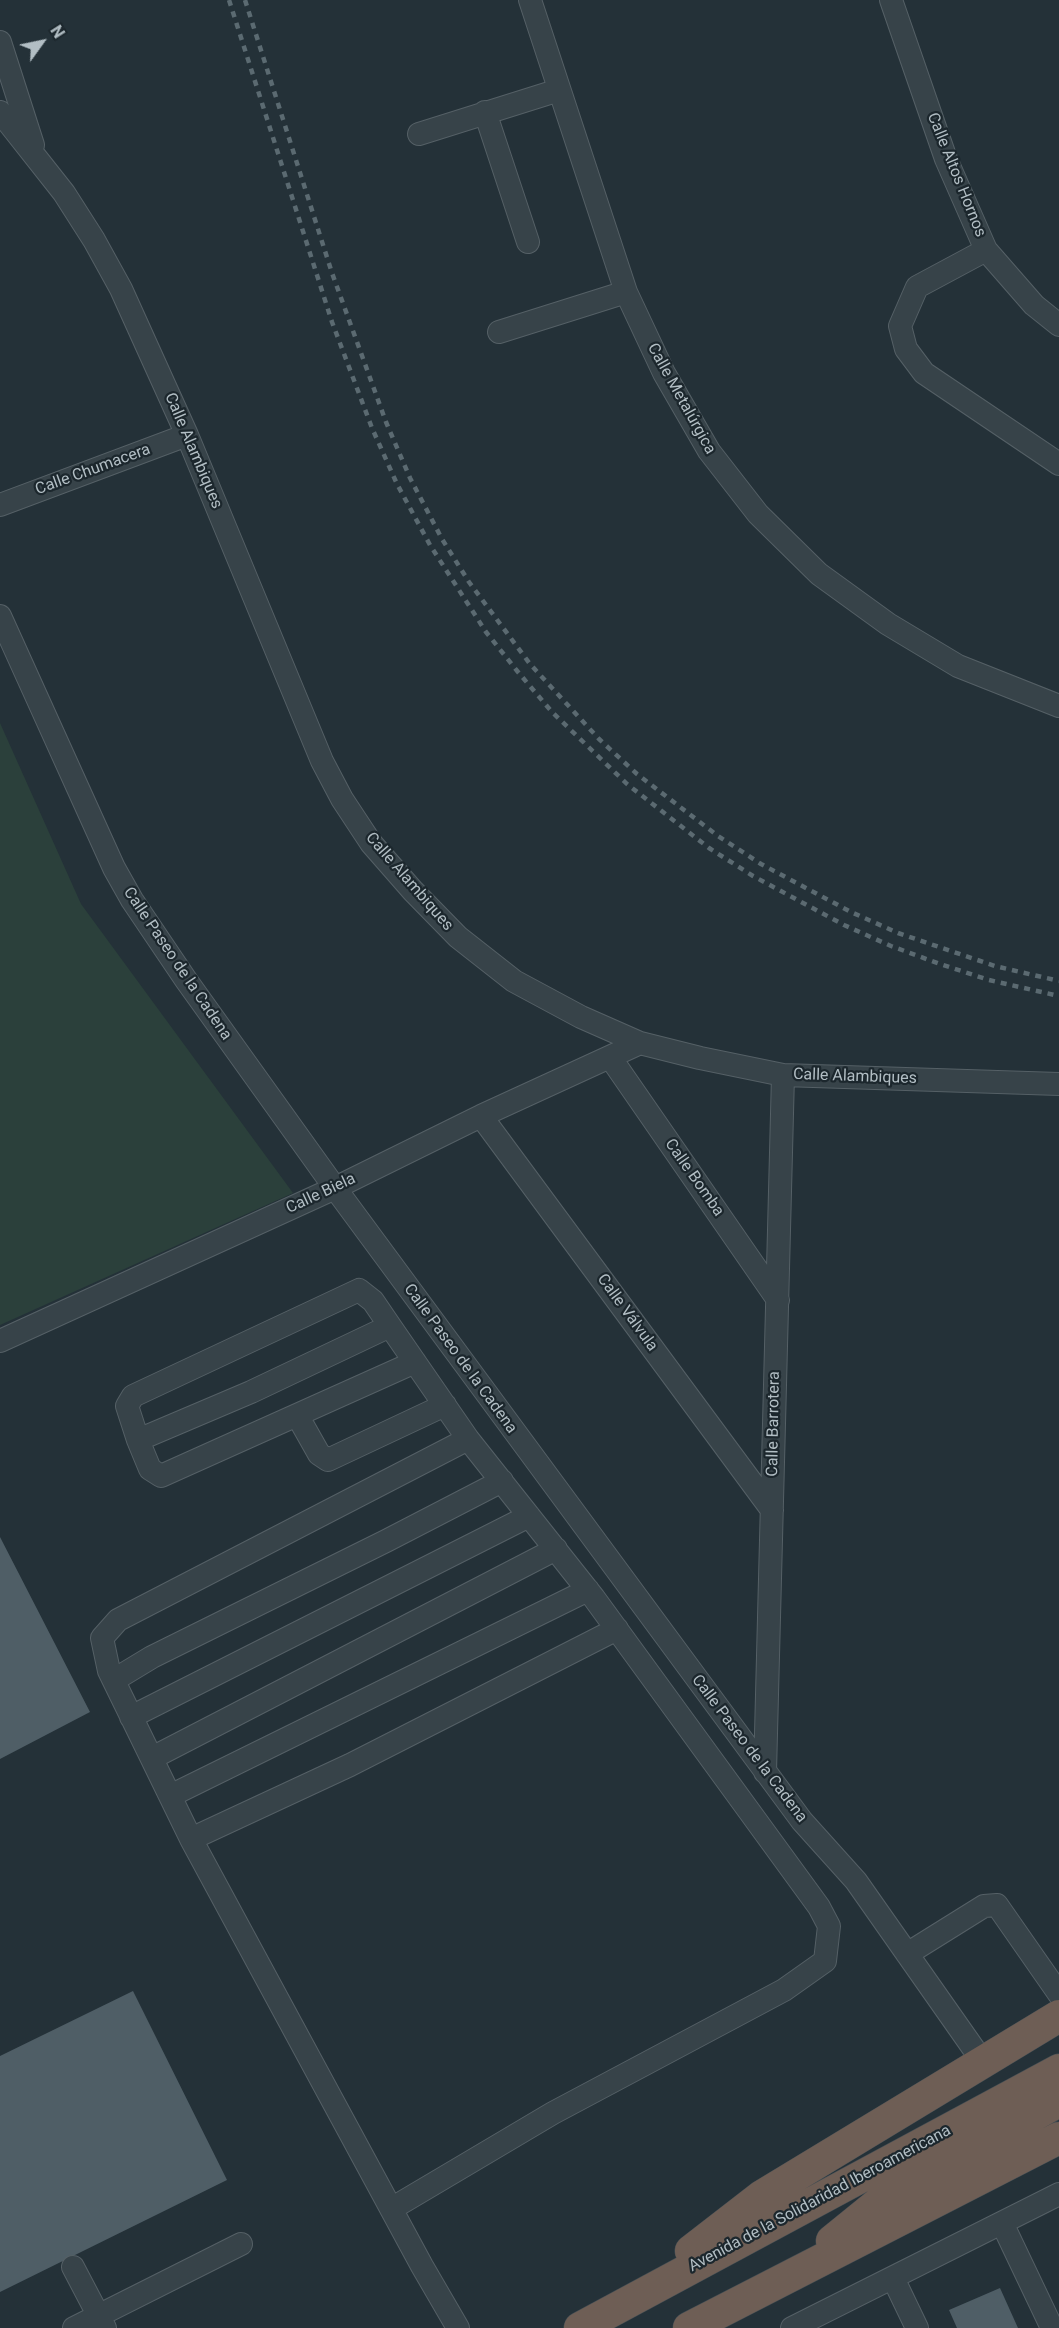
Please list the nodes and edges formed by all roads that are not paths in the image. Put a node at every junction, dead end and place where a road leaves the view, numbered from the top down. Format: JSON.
{"nodes":[{"id":1,"x":530,"y":0,"type":"edge"},
{"id":2,"x":891,"y":0,"type":"edge"},
{"id":3,"x":0,"y":42,"type":"edge"},
{"id":4,"x":559,"y":90,"type":"junction"},
{"id":5,"x":0,"y":112,"type":"edge"},
{"id":6,"x":485,"y":112,"type":"junction"},
{"id":7,"x":418,"y":134,"type":"dead end"},
{"id":8,"x":38,"y":161,"type":"junction"},
{"id":9,"x":528,"y":242,"type":"dead end"},
{"id":10,"x":986,"y":250,"type":"junction"},
{"id":11,"x":626,"y":292,"type":"junction"},
{"id":12,"x":1059,"y":325,"type":"edge"},
{"id":13,"x":499,"y":332,"type":"dead end"},
{"id":14,"x":187,"y":435,"type":"junction"},
{"id":15,"x":1059,"y":464,"type":"edge"},
{"id":16,"x":0,"y":505,"type":"edge"},
{"id":17,"x":0,"y":616,"type":"edge"},
{"id":18,"x":1059,"y":706,"type":"edge"},
{"id":19,"x":640,"y":1042,"type":"junction"},
{"id":20,"x":610,"y":1057,"type":"junction"},
{"id":21,"x":783,"y":1075,"type":"junction"},
{"id":22,"x":1059,"y":1084,"type":"edge"},
{"id":23,"x":482,"y":1116,"type":"junction"},
{"id":24,"x":335,"y":1188,"type":"junction"},
{"id":25,"x":778,"y":1300,"type":"junction"},
{"id":26,"x":390,"y":1326,"type":"junction"},
{"id":27,"x":0,"y":1341,"type":"edge"},
{"id":28,"x":415,"y":1362,"type":"junction"},
{"id":29,"x":445,"y":1405,"type":"junction"},
{"id":30,"x":297,"y":1415,"type":"junction"},
{"id":31,"x":468,"y":1439,"type":"junction"},
{"id":32,"x":138,"y":1440,"type":"junction"},
{"id":33,"x":502,"y":1481,"type":"junction"},
{"id":34,"x":772,"y":1510,"type":"junction"},
{"id":35,"x":529,"y":1516,"type":"junction"},
{"id":36,"x":556,"y":1550,"type":"junction"},
{"id":37,"x":588,"y":1590,"type":"junction"},
{"id":38,"x":617,"y":1629,"type":"junction"},
{"id":39,"x":114,"y":1680,"type":"junction"},
{"id":40,"x":131,"y":1717,"type":"junction"},
{"id":41,"x":152,"y":1758,"type":"junction"},
{"id":42,"x":765,"y":1772,"type":"junction"},
{"id":43,"x":170,"y":1796,"type":"junction"},
{"id":44,"x":191,"y":1839,"type":"junction"},
{"id":45,"x":907,"y":1954,"type":"junction"},
{"id":46,"x":1059,"y":1994,"type":"edge"},
{"id":47,"x":1059,"y":2016,"type":"edge"},
{"id":48,"x":983,"y":2062,"type":"junction"},
{"id":49,"x":1059,"y":2070,"type":"edge"},
{"id":50,"x":1059,"y":2101,"type":"edge"},
{"id":51,"x":1059,"y":2138,"type":"edge"},
{"id":52,"x":1059,"y":2194,"type":"edge"},
{"id":53,"x":391,"y":2209,"type":"junction"},
{"id":54,"x":1002,"y":2223,"type":"junction"},
{"id":55,"x":241,"y":2244,"type":"dead end"},
{"id":56,"x":809,"y":2265,"type":"junction"},
{"id":57,"x":73,"y":2267,"type":"dead end"},
{"id":58,"x":893,"y":2278,"type":"junction"},
{"id":59,"x":617,"y":2308,"type":"junction"},
{"id":60,"x":102,"y":2322,"type":"edge"},
{"id":61,"x":74,"y":2328,"type":"edge"},
{"id":62,"x":458,"y":2328,"type":"edge"},
{"id":63,"x":580,"y":2328,"type":"edge"},
{"id":64,"x":690,"y":2328,"type":"edge"},
{"id":65,"x":792,"y":2328,"type":"edge"},
{"id":66,"x":917,"y":2328,"type":"edge"},
{"id":67,"x":1052,"y":2328,"type":"edge"}],
"edges":[{"from":1,"to":4,"type":"street","name":"Calle Metalúrgica"},
{"from":2,"to":10,"type":"street","name":"Calle Altos Hornos"},
{"from":3,"to":8,"type":"street"},
{"from":4,"to":6,"type":"street"},
{"from":4,"to":11,"type":"street","name":"Calle Metalúrgica"},
{"from":5,"to":8,"type":"street","name":"Calle Alambiques"},
{"from":6,"to":7,"type":"street"},
{"from":6,"to":9,"type":"street"},
{"from":8,"to":14,"type":"street","name":"Calle Alambiques"},
{"from":10,"to":12,"type":"street","name":"Calle Altos Hornos"},
{"from":10,"to":15,"type":"street"},
{"from":11,"to":13,"type":"street"},
{"from":11,"to":18,"type":"street","name":"Calle Metalúrgica"},
{"from":14,"to":16,"type":"street","name":"Calle Chumacera"},
{"from":14,"to":19,"type":"street","name":"Calle Alambiques"},
{"from":17,"to":24,"type":"street","name":"Calle Paseo de la Cadena"},
{"from":19,"to":20,"type":"street","name":"Calle Biela"},
{"from":19,"to":21,"type":"street","name":"Calle Alambiques"},
{"from":20,"to":23,"type":"street","name":"Calle Biela"},
{"from":20,"to":25,"type":"street","name":"Calle Bomba"},
{"from":21,"to":22,"type":"street","name":"Calle Alambiques"},
{"from":21,"to":25,"type":"street","name":"Calle Barrotera"},
{"from":23,"to":24,"type":"street","name":"Calle Biela"},
{"from":23,"to":34,"type":"street","name":"Calle Válvula"},
{"from":24,"to":27,"type":"street","name":"Calle Biela"},
{"from":24,"to":42,"type":"street","name":"Calle Paseo de la Cadena"},
{"from":25,"to":34,"type":"street","name":"Calle Barrotera"},
{"from":26,"to":28,"type":"street"},
{"from":26,"to":32,"type":"street"},
{"from":26,"to":32,"type":"street"},
{"from":28,"to":29,"type":"street"},
{"from":28,"to":30,"type":"street"},
{"from":29,"to":30,"type":"street"},
{"from":29,"to":31,"type":"street"},
{"from":30,"to":32,"type":"street"},
{"from":31,"to":33,"type":"street"},
{"from":31,"to":39,"type":"street"},
{"from":33,"to":35,"type":"street"},
{"from":33,"to":39,"type":"street"},
{"from":34,"to":42,"type":"street","name":"Calle Barrotera"},
{"from":35,"to":36,"type":"street"},
{"from":35,"to":40,"type":"street"},
{"from":36,"to":37,"type":"street"},
{"from":36,"to":41,"type":"street"},
{"from":37,"to":38,"type":"street"},
{"from":37,"to":43,"type":"street"},
{"from":38,"to":44,"type":"street"},
{"from":38,"to":53,"type":"street"},
{"from":39,"to":40,"type":"street"},
{"from":40,"to":41,"type":"street"},
{"from":41,"to":43,"type":"street"},
{"from":42,"to":45,"type":"street","name":"Calle Paseo de la Cadena"},
{"from":43,"to":44,"type":"street"},
{"from":44,"to":53,"type":"street"},
{"from":45,"to":46,"type":"street"},
{"from":45,"to":48,"type":"street","name":"Calle Paseo de la Cadena"},
{"from":47,"to":48,"type":"highway"},
{"from":48,"to":59,"type":"highway"},
{"from":49,"to":59,"type":"highway","name":"Avenida de la Solidaridad Iberoamericana"},
{"from":50,"to":56,"type":"highway"},
{"from":51,"to":56,"type":"highway"},
{"from":52,"to":54,"type":"street"},
{"from":53,"to":62,"type":"street"},
{"from":54,"to":58,"type":"street"},
{"from":54,"to":67,"type":"street"},
{"from":55,"to":60,"type":"street"},
{"from":56,"to":64,"type":"highway"},
{"from":57,"to":60,"type":"street"},
{"from":58,"to":65,"type":"street"},
{"from":58,"to":66,"type":"street"},
{"from":59,"to":63,"type":"highway","name":"Avenida de la Solidaridad Iberoamericana"},
{"from":60,"to":61,"type":"street"}]}
